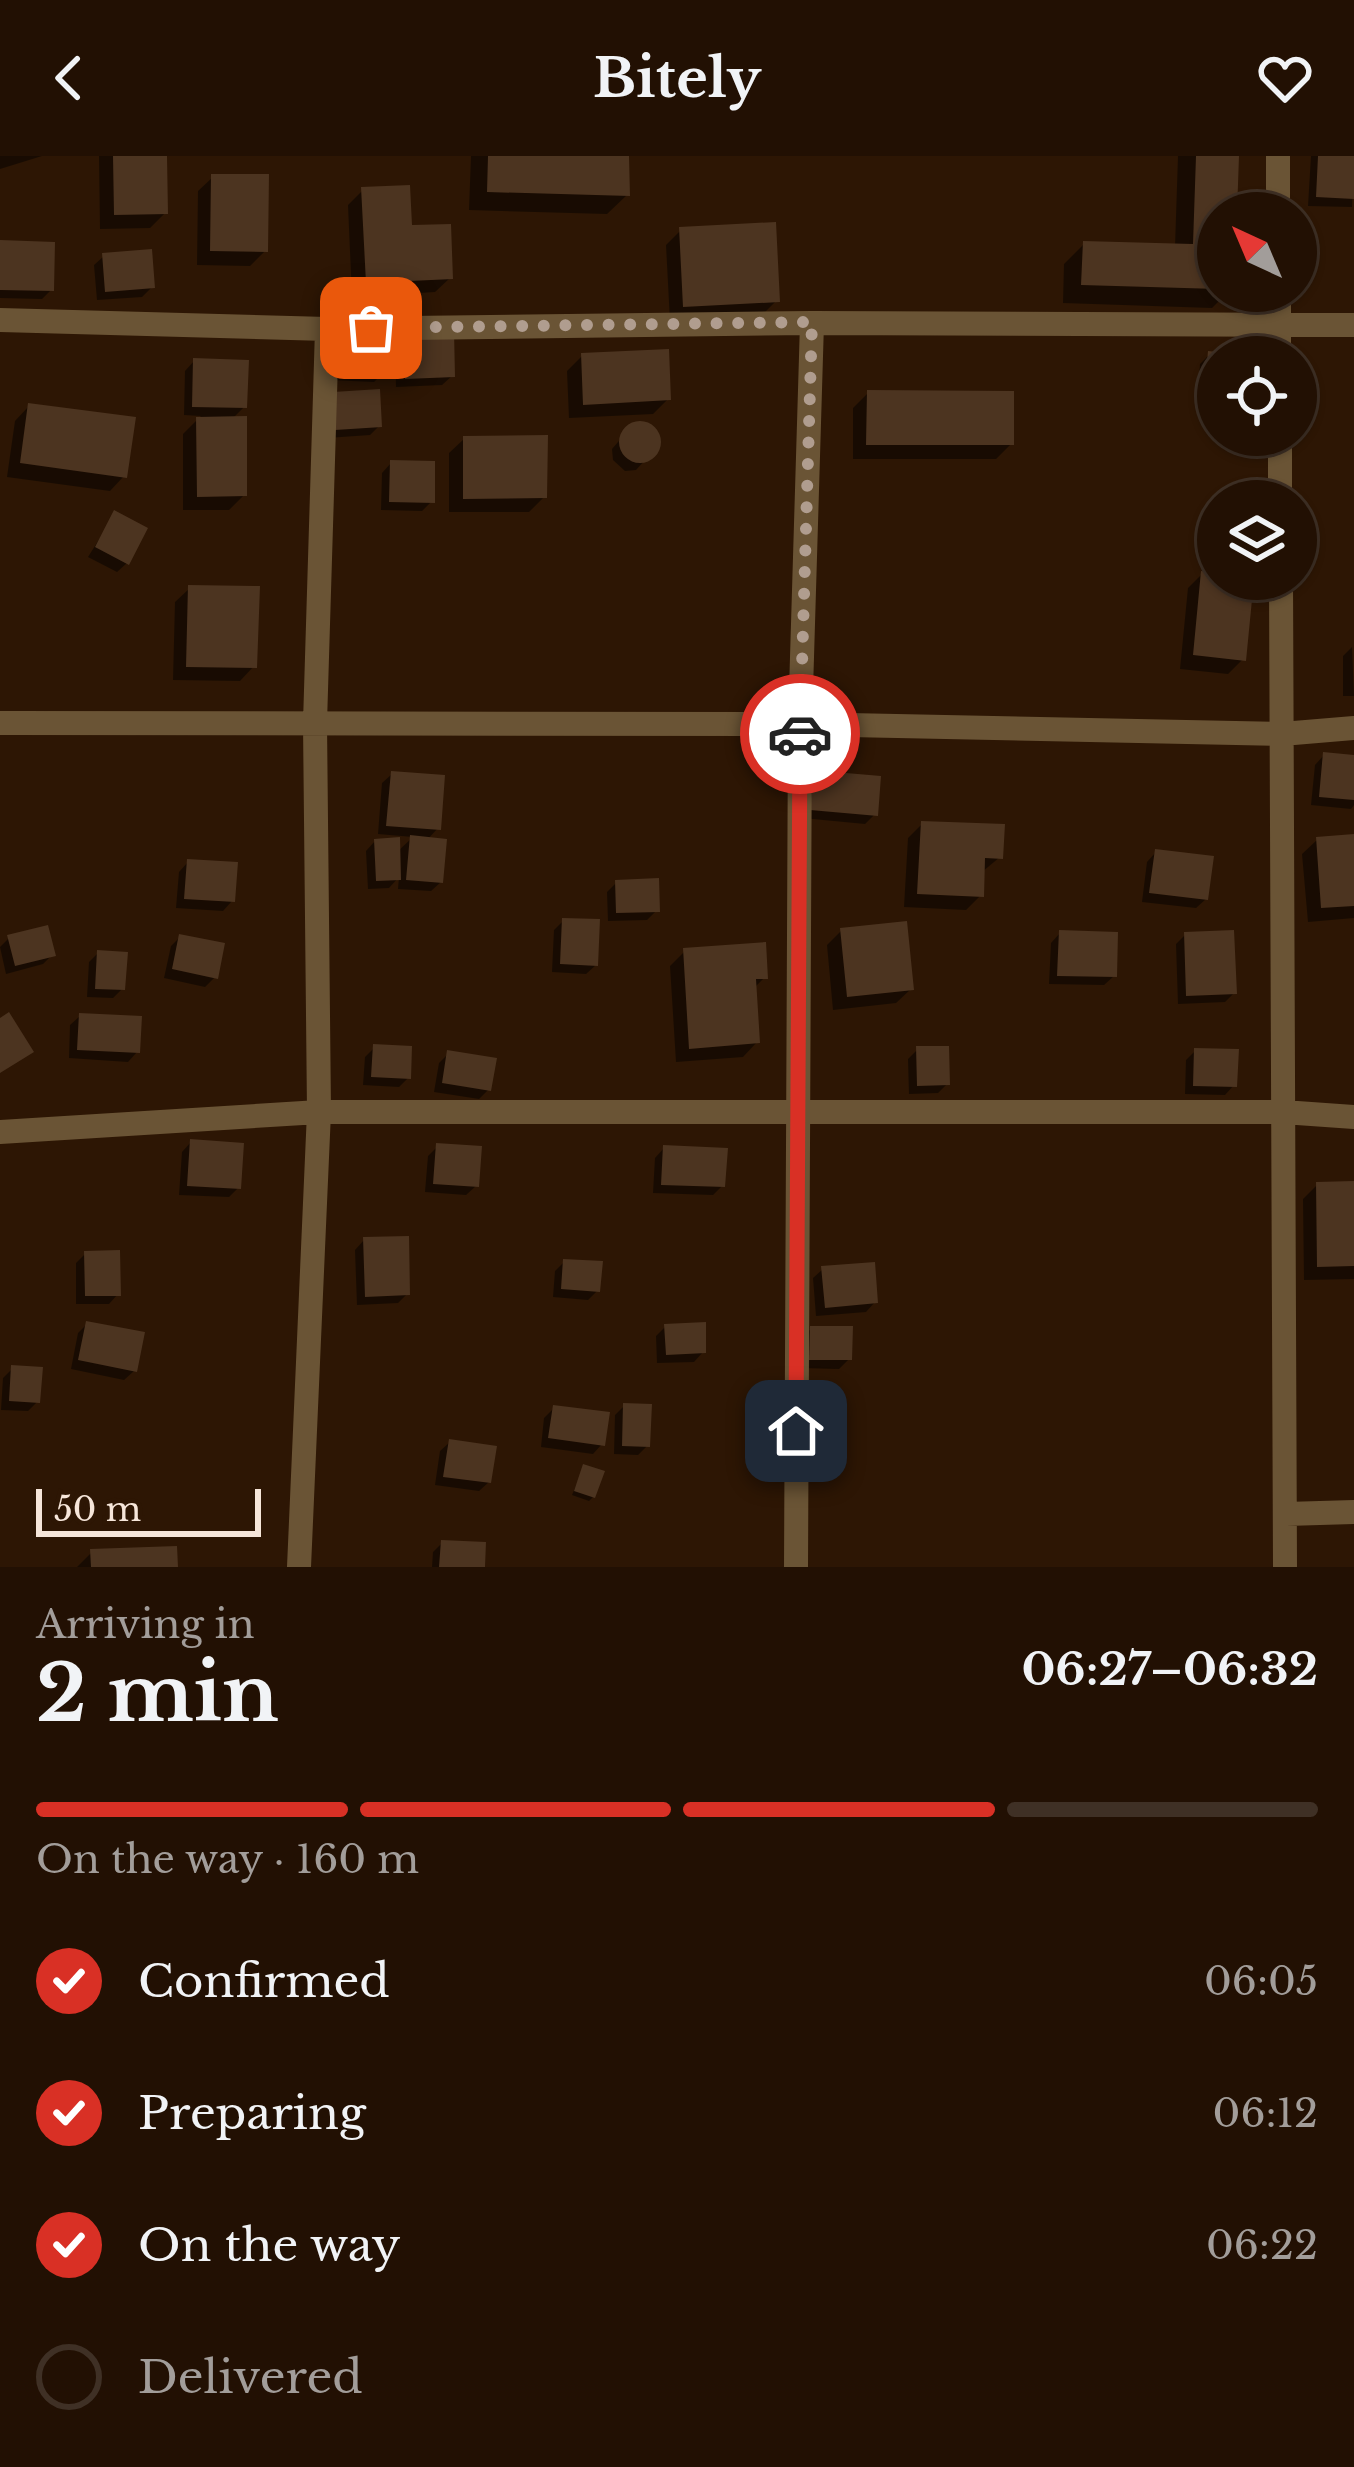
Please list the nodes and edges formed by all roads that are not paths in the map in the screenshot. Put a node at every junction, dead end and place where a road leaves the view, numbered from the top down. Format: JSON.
{"nodes":[{"id":1,"x":1278,"y":156,"type":"edge"},
{"id":2,"x":1278,"y":192,"type":"edge"},
{"id":3,"x":1279,"y":312,"type":"edge"},
{"id":4,"x":0,"y":320,"type":"edge"},
{"id":5,"x":812,"y":322,"type":"junction"},
{"id":6,"x":1279,"y":325,"type":"junction"},
{"id":7,"x":1354,"y":326,"type":"edge"},
{"id":8,"x":327,"y":329,"type":"junction"},
{"id":9,"x":1279,"y":336,"type":"edge"},
{"id":10,"x":1281,"y":600,"type":"edge"},
{"id":11,"x":0,"y":723,"type":"edge"},
{"id":12,"x":315,"y":724,"type":"junction"},
{"id":13,"x":800,"y":724,"type":"junction"},
{"id":14,"x":1354,"y":728,"type":"edge"},
{"id":15,"x":1282,"y":734,"type":"junction"},
{"id":16,"x":319,"y":1112,"type":"junction"},
{"id":17,"x":1283,"y":1112,"type":"junction"},
{"id":18,"x":797,"y":1114,"type":"junction"},
{"id":19,"x":1354,"y":1117,"type":"edge"},
{"id":20,"x":0,"y":1132,"type":"edge"},
{"id":21,"x":1354,"y":1512,"type":"edge"},
{"id":22,"x":1286,"y":1514,"type":"junction"},
{"id":23,"x":299,"y":1567,"type":"edge"},
{"id":24,"x":796,"y":1567,"type":"edge"},
{"id":25,"x":1286,"y":1567,"type":"edge"}],
"edges":[{"from":1,"to":2,"type":"street"},
{"from":3,"to":6,"type":"street"},
{"from":4,"to":8,"type":"street"},
{"from":5,"to":6,"type":"street"},
{"from":5,"to":8,"type":"street"},
{"from":5,"to":13,"type":"street"},
{"from":6,"to":7,"type":"street"},
{"from":6,"to":9,"type":"street"},
{"from":8,"to":12,"type":"street"},
{"from":10,"to":15,"type":"street"},
{"from":11,"to":12,"type":"street"},
{"from":12,"to":13,"type":"street"},
{"from":12,"to":16,"type":"street"},
{"from":13,"to":15,"type":"street"},
{"from":13,"to":18,"type":"street"},
{"from":14,"to":15,"type":"street"},
{"from":15,"to":17,"type":"street"},
{"from":16,"to":18,"type":"street"},
{"from":16,"to":20,"type":"street"},
{"from":16,"to":23,"type":"street"},
{"from":17,"to":18,"type":"street"},
{"from":17,"to":19,"type":"street"},
{"from":17,"to":22,"type":"street"},
{"from":18,"to":24,"type":"street"},
{"from":21,"to":22,"type":"street"},
{"from":22,"to":25,"type":"street"}]}
